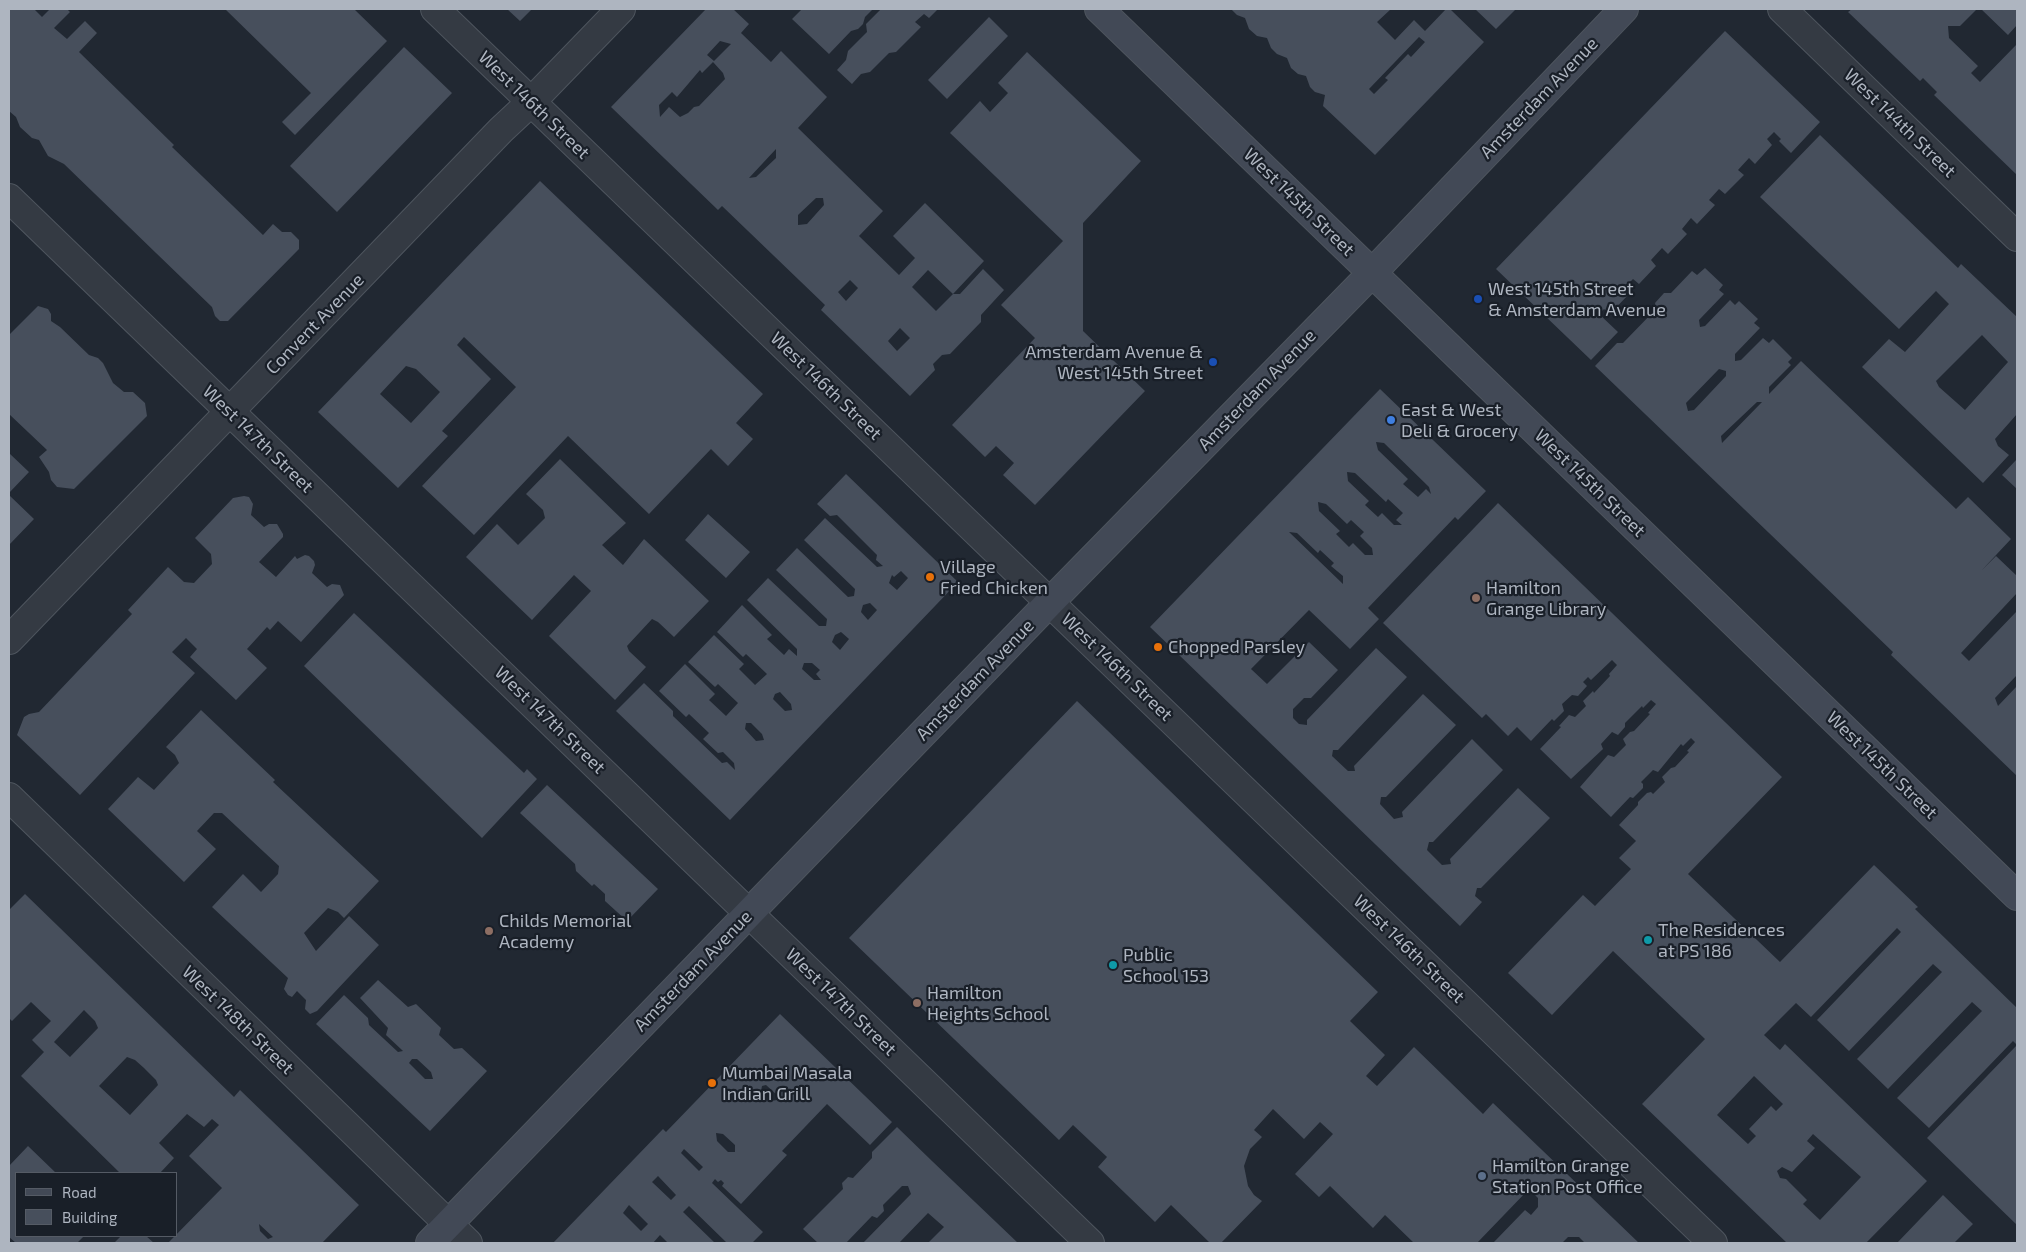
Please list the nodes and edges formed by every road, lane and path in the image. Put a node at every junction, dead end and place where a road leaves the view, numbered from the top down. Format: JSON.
{"nodes":[{"id":1,"x":435,"y":9,"type":"edge"},
{"id":2,"x":621,"y":9,"type":"edge"},
{"id":3,"x":1099,"y":9,"type":"edge"},
{"id":4,"x":1624,"y":9,"type":"edge"},
{"id":5,"x":1782,"y":9,"type":"edge"},
{"id":6,"x":530,"y":102,"type":"junction"},
{"id":7,"x":9,"y":198,"type":"edge"},
{"id":8,"x":2017,"y":237,"type":"edge"},
{"id":9,"x":1372,"y":273,"type":"junction"},
{"id":10,"x":230,"y":412,"type":"junction"},
{"id":11,"x":1050,"y":602,"type":"junction"},
{"id":12,"x":9,"y":640,"type":"edge"},
{"id":13,"x":9,"y":797,"type":"edge"},
{"id":14,"x":2017,"y":896,"type":"edge"},
{"id":15,"x":749,"y":913,"type":"junction"},
{"id":16,"x":440,"y":1234,"type":"edge"},
{"id":17,"x":468,"y":1243,"type":"edge"},
{"id":18,"x":1090,"y":1243,"type":"edge"},
{"id":19,"x":1713,"y":1243,"type":"edge"}],
"edges":[{"from":1,"to":6,"type":"street","name":"West 146th Street"},
{"from":2,"to":6,"type":"street","name":"Convent Avenue"},
{"from":3,"to":9,"type":"main road","name":"West 145th Street"},
{"from":4,"to":9,"type":"main road","name":"Amsterdam Avenue"},
{"from":5,"to":8,"type":"street","name":"West 144th Street"},
{"from":6,"to":10,"type":"street","name":"Convent Avenue"},
{"from":6,"to":11,"type":"street","name":"West 146th Street"},
{"from":7,"to":10,"type":"street","name":"West 147th Street"},
{"from":9,"to":11,"type":"main road","name":"Amsterdam Avenue"},
{"from":9,"to":14,"type":"main road","name":"West 145th Street"},
{"from":10,"to":12,"type":"street","name":"Convent Avenue"},
{"from":10,"to":15,"type":"street","name":"West 147th Street"},
{"from":11,"to":15,"type":"main road","name":"Amsterdam Avenue"},
{"from":11,"to":19,"type":"street","name":"West 146th Street"},
{"from":13,"to":16,"type":"street","name":"West 148th Street"},
{"from":15,"to":16,"type":"main road","name":"Amsterdam Avenue"},
{"from":15,"to":18,"type":"street","name":"West 147th Street"},
{"from":16,"to":17,"type":"street","name":"West 148th Street"}]}
